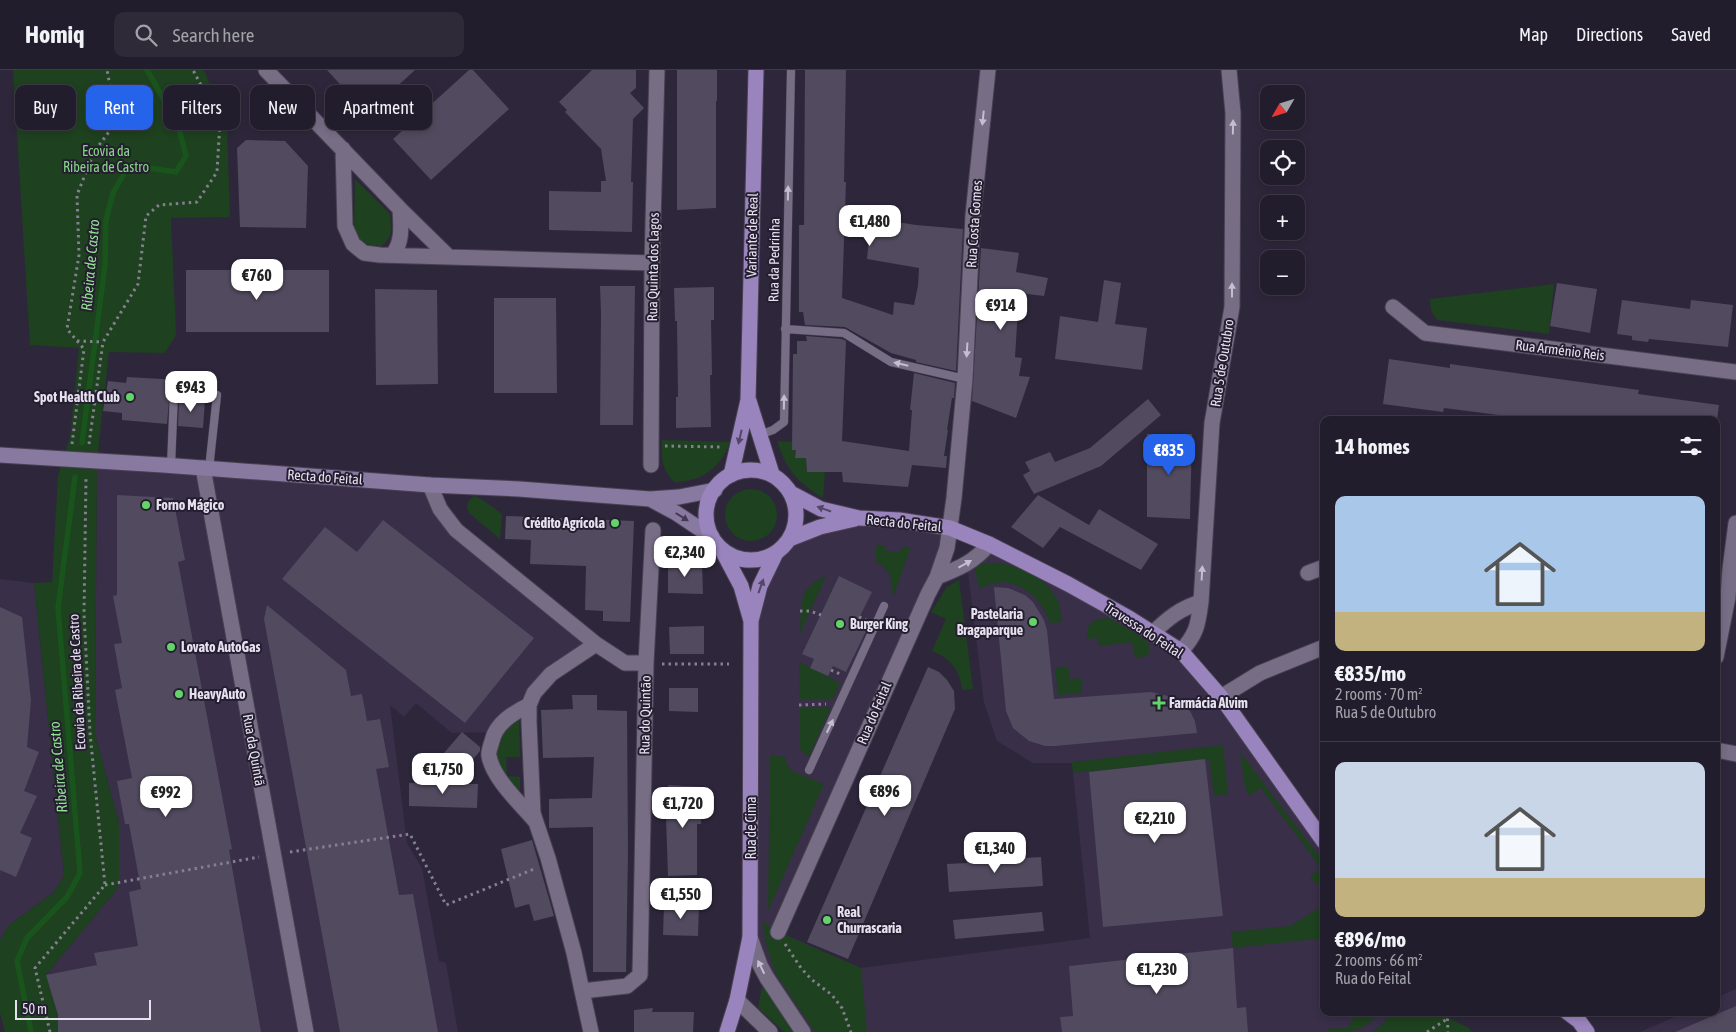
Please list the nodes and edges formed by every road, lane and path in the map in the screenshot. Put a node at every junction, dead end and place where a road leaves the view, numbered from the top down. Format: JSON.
{"nodes":[{"id":1,"x":107,"y":70,"type":"edge"},
{"id":2,"x":193,"y":70,"type":"edge"},
{"id":3,"x":266,"y":70,"type":"edge"},
{"id":4,"x":658,"y":70,"type":"edge"},
{"id":5,"x":756,"y":70,"type":"edge"},
{"id":6,"x":791,"y":70,"type":"edge"},
{"id":7,"x":988,"y":70,"type":"edge"},
{"id":8,"x":1229,"y":70,"type":"edge"},
{"id":9,"x":343,"y":149,"type":"junction"},
{"id":10,"x":400,"y":209,"type":"junction"},
{"id":11,"x":392,"y":255,"type":"junction"},
{"id":12,"x":449,"y":256,"type":"junction"},
{"id":13,"x":652,"y":263,"type":"junction"},
{"id":14,"x":1393,"y":307,"type":"dead end"},
{"id":15,"x":785,"y":330,"type":"junction"},
{"id":16,"x":77,"y":340,"type":"junction"},
{"id":17,"x":103,"y":342,"type":"junction"},
{"id":18,"x":1736,"y":372,"type":"edge"},
{"id":19,"x":965,"y":379,"type":"junction"},
{"id":20,"x":748,"y":400,"type":"junction"},
{"id":21,"x":759,"y":435,"type":"junction"},
{"id":22,"x":72,"y":445,"type":"dead end"},
{"id":23,"x":89,"y":446,"type":"dead end"},
{"id":24,"x":651,"y":446,"type":"junction"},
{"id":25,"x":730,"y":447,"type":"dead end"},
{"id":26,"x":0,"y":455,"type":"edge"},
{"id":27,"x":651,"y":465,"type":"dead end"},
{"id":28,"x":170,"y":466,"type":"junction"},
{"id":29,"x":206,"y":468,"type":"junction"},
{"id":30,"x":772,"y":474,"type":"junction"},
{"id":31,"x":730,"y":475,"type":"junction"},
{"id":32,"x":86,"y":478,"type":"dead end"},
{"id":33,"x":430,"y":486,"type":"junction"},
{"id":34,"x":715,"y":490,"type":"junction"},
{"id":35,"x":791,"y":493,"type":"junction"},
{"id":36,"x":650,"y":499,"type":"junction"},
{"id":37,"x":859,"y":518,"type":"junction"},
{"id":38,"x":1736,"y":523,"type":"edge"},
{"id":39,"x":950,"y":528,"type":"junction"},
{"id":40,"x":653,"y":530,"type":"dead end"},
{"id":41,"x":792,"y":538,"type":"junction"},
{"id":42,"x":717,"y":543,"type":"junction"},
{"id":43,"x":989,"y":544,"type":"junction"},
{"id":44,"x":776,"y":553,"type":"junction"},
{"id":45,"x":1320,"y":568,"type":"edge"},
{"id":46,"x":1723,"y":568,"type":"edge"},
{"id":47,"x":1308,"y":573,"type":"dead end"},
{"id":48,"x":937,"y":578,"type":"junction"},
{"id":49,"x":1732,"y":598,"type":"edge"},
{"id":50,"x":1201,"y":602,"type":"junction"},
{"id":51,"x":884,"y":606,"type":"dead end"},
{"id":52,"x":800,"y":612,"type":"dead end"},
{"id":53,"x":821,"y":615,"type":"dead end"},
{"id":54,"x":751,"y":621,"type":"junction"},
{"id":55,"x":1153,"y":633,"type":"junction"},
{"id":56,"x":1720,"y":642,"type":"edge"},
{"id":57,"x":596,"y":644,"type":"junction"},
{"id":58,"x":1320,"y":649,"type":"edge"},
{"id":59,"x":1181,"y":651,"type":"junction"},
{"id":60,"x":646,"y":664,"type":"junction"},
{"id":61,"x":729,"y":664,"type":"dead end"},
{"id":62,"x":1220,"y":697,"type":"junction"},
{"id":63,"x":799,"y":704,"type":"dead end"},
{"id":64,"x":832,"y":704,"type":"dead end"},
{"id":65,"x":529,"y":706,"type":"junction"},
{"id":66,"x":1720,"y":751,"type":"edge"},
{"id":67,"x":1736,"y":754,"type":"edge"},
{"id":68,"x":809,"y":770,"type":"dead end"},
{"id":69,"x":536,"y":822,"type":"junction"},
{"id":70,"x":1320,"y":836,"type":"edge"},
{"id":71,"x":272,"y":855,"type":"junction"},
{"id":72,"x":549,"y":863,"type":"junction"},
{"id":73,"x":105,"y":885,"type":"junction"},
{"id":74,"x":778,"y":932,"type":"joint"},
{"id":75,"x":750,"y":937,"type":"junction"},
{"id":76,"x":582,"y":991,"type":"junction"},
{"id":77,"x":737,"y":1000,"type":"junction"},
{"id":78,"x":1572,"y":1016,"type":"edge"},
{"id":79,"x":1447,"y":1019,"type":"joint"},
{"id":80,"x":50,"y":1032,"type":"edge"},
{"id":81,"x":306,"y":1032,"type":"edge"},
{"id":82,"x":591,"y":1032,"type":"edge"},
{"id":83,"x":728,"y":1032,"type":"edge"},
{"id":84,"x":770,"y":1032,"type":"edge"},
{"id":85,"x":803,"y":1032,"type":"edge"},
{"id":86,"x":851,"y":1032,"type":"edge"},
{"id":87,"x":1427,"y":1032,"type":"edge"},
{"id":88,"x":1448,"y":1032,"type":"edge"},
{"id":89,"x":1587,"y":1032,"type":"edge"}],
"edges":[{"from":1,"to":16,"type":"path"},
{"from":2,"to":17,"type":"path"},
{"from":3,"to":9,"type":"street"},
{"from":4,"to":13,"type":"street","name":"Rua Quinta dos Lagos"},
{"from":5,"to":20,"type":"main road","name":"Variante de Real"},
{"from":15,"to":6,"type":"lane","name":"Rua da Pedrinha","one_way":true},
{"from":7,"to":19,"type":"street","name":"Rua Costa Gomes","one_way":true},
{"from":50,"to":8,"type":"street","name":"Rua 5 de Outubro","one_way":true},
{"from":9,"to":10,"type":"street"},
{"from":9,"to":11,"type":"street"},
{"from":10,"to":11,"type":"street"},
{"from":10,"to":12,"type":"street"},
{"from":11,"to":12,"type":"street"},
{"from":12,"to":13,"type":"street"},
{"from":13,"to":24,"type":"street","name":"Rua Quinta dos Lagos"},
{"from":14,"to":18,"type":"street","name":"Rua Arménio Reis"},
{"from":19,"to":15,"type":"lane","one_way":true},
{"from":21,"to":15,"type":"lane","name":"Rua da Pedrinha","one_way":true},
{"from":16,"to":17,"type":"path"},
{"from":16,"to":22,"type":"path"},
{"from":17,"to":23,"type":"path"},
{"from":19,"to":39,"type":"street","name":"Rua Costa Gomes"},
{"from":20,"to":21,"type":"main road","name":"Variante de Real"},
{"from":20,"to":31,"type":"main road","name":"Variante de Real","one_way":true},
{"from":21,"to":30,"type":"main road","name":"Variante de Real"},
{"from":24,"to":25,"type":"path"},
{"from":24,"to":27,"type":"street","name":"Rua Quinta dos Lagos"},
{"from":26,"to":28,"type":"street","name":"Recta do Feital"},
{"from":28,"to":29,"type":"street","name":"Recta do Feital"},
{"from":28,"to":29,"type":"lane"},
{"from":29,"to":33,"type":"street","name":"Recta do Feital"},
{"from":29,"to":71,"type":"street","name":"Rua da Quintã"},
{"from":30,"to":31,"type":"main road"},
{"from":30,"to":35,"type":"main road","name":"Recta do Feital"},
{"from":31,"to":34,"type":"main road"},
{"from":32,"to":73,"type":"path","name":"Ecovia da Ribeira de Castro"},
{"from":33,"to":36,"type":"street","name":"Recta do Feital"},
{"from":33,"to":57,"type":"street","name":"Rua do Quintão"},
{"from":34,"to":36,"type":"street","name":"Recta do Feital"},
{"from":34,"to":42,"type":"main road"},
{"from":37,"to":35,"type":"main road","name":"Recta do Feital","one_way":true},
{"from":35,"to":41,"type":"main road"},
{"from":36,"to":42,"type":"street","name":"Recta do Feital","one_way":true},
{"from":37,"to":39,"type":"main road","name":"Recta do Feital"},
{"from":37,"to":41,"type":"main road","name":"Recta do Feital"},
{"from":38,"to":46,"type":"street"},
{"from":39,"to":43,"type":"main road","name":"Travessa do Feital"},
{"from":39,"to":48,"type":"street","name":"Rua do Feital"},
{"from":40,"to":60,"type":"street","name":"Rua do Quintão"},
{"from":41,"to":44,"type":"main road","name":"Recta do Feital"},
{"from":42,"to":44,"type":"main road","name":"Recta do Feital"},
{"from":42,"to":54,"type":"main road","name":"Rua de Cima"},
{"from":48,"to":43,"type":"street","one_way":true},
{"from":43,"to":55,"type":"main road","name":"Travessa do Feital"},
{"from":54,"to":44,"type":"main road","name":"Rua de Cima","one_way":true},
{"from":45,"to":47,"type":"street"},
{"from":46,"to":49,"type":"street"},
{"from":48,"to":74,"type":"street","name":"Rua do Feital"},
{"from":49,"to":56,"type":"street"},
{"from":50,"to":55,"type":"street"},
{"from":50,"to":59,"type":"street","name":"Rua 5 de Outubro"},
{"from":68,"to":51,"type":"lane","one_way":true},
{"from":52,"to":53,"type":"path"},
{"from":54,"to":75,"type":"main road","name":"Rua de Cima"},
{"from":55,"to":59,"type":"main road","name":"Travessa do Feital"},
{"from":57,"to":60,"type":"street","name":"Rua do Quintão"},
{"from":57,"to":65,"type":"street"},
{"from":58,"to":62,"type":"street"},
{"from":59,"to":62,"type":"main road","name":"Travessa do Feital"},
{"from":60,"to":61,"type":"path"},
{"from":60,"to":76,"type":"street","name":"Rua do Quintão"},
{"from":62,"to":70,"type":"main road","name":"Travessa do Feital"},
{"from":63,"to":64,"type":"path"},
{"from":65,"to":69,"type":"street"},
{"from":65,"to":69,"type":"street"},
{"from":66,"to":67,"type":"street"},
{"from":69,"to":72,"type":"street"},
{"from":71,"to":72,"type":"path"},
{"from":71,"to":73,"type":"path"},
{"from":71,"to":81,"type":"street","name":"Rua da Quintã"},
{"from":72,"to":76,"type":"street"},
{"from":73,"to":80,"type":"path"},
{"from":74,"to":86,"type":"path"},
{"from":75,"to":77,"type":"main road","name":"Rua de Cima"},
{"from":85,"to":75,"type":"street","one_way":true},
{"from":76,"to":82,"type":"street"},
{"from":77,"to":83,"type":"main road","name":"Rua de Cima"},
{"from":77,"to":84,"type":"street"},
{"from":78,"to":89,"type":"main road"},
{"from":79,"to":87,"type":"path"},
{"from":79,"to":88,"type":"path"}]}
